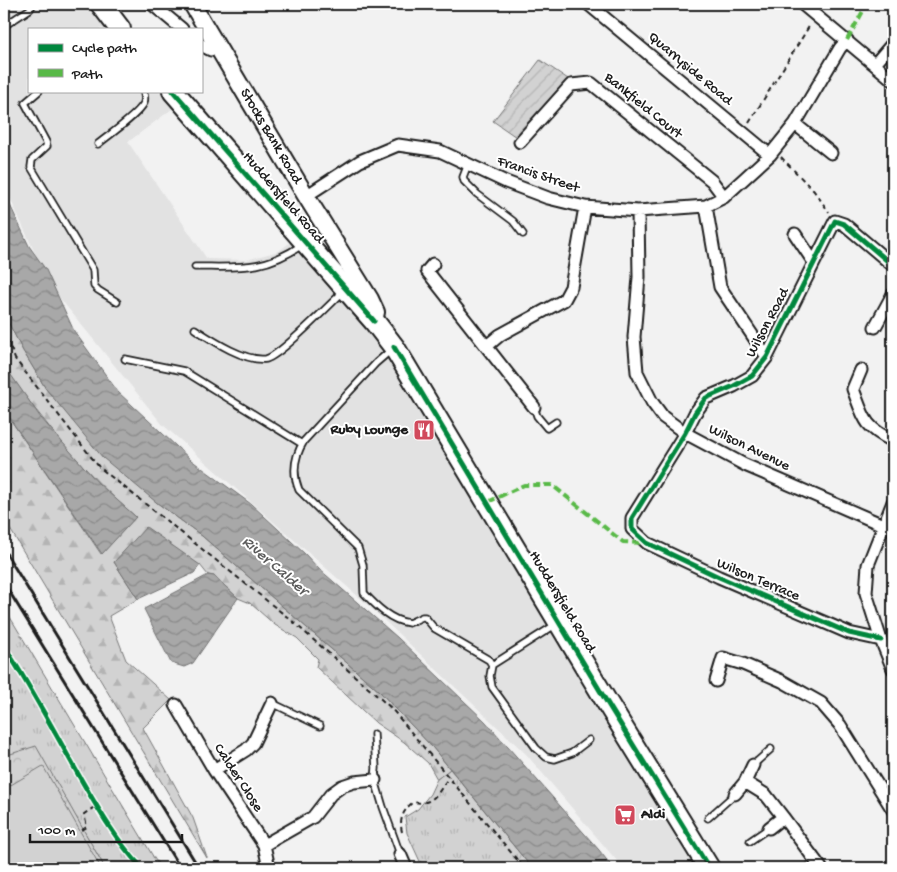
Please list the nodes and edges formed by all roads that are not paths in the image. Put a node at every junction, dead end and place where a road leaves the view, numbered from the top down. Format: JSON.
{"nodes":[{"id":1,"x":33,"y":4,"type":"edge"},
{"id":2,"x":101,"y":4,"type":"edge"},
{"id":3,"x":152,"y":4,"type":"edge"},
{"id":4,"x":192,"y":4,"type":"edge"},
{"id":5,"x":590,"y":4,"type":"edge"},
{"id":6,"x":802,"y":4,"type":"edge"},
{"id":7,"x":4,"y":26,"type":"edge"},
{"id":8,"x":118,"y":28,"type":"edge"},
{"id":9,"x":181,"y":28,"type":"edge"},
{"id":10,"x":847,"y":40,"type":"junction"},
{"id":11,"x":893,"y":43,"type":"edge"},
{"id":12,"x":202,"y":45,"type":"edge"},
{"id":13,"x":218,"y":48,"type":"junction"},
{"id":14,"x":875,"y":64,"type":"junction"},
{"id":15,"x":893,"y":80,"type":"edge"},
{"id":16,"x":38,"y":92,"type":"edge"},
{"id":17,"x":143,"y":92,"type":"edge"},
{"id":18,"x":174,"y":92,"type":"edge"},
{"id":19,"x":795,"y":124,"type":"junction"},
{"id":20,"x":520,"y":142,"type":"dead end"},
{"id":21,"x":98,"y":144,"type":"dead end"},
{"id":22,"x":772,"y":153,"type":"junction"},
{"id":23,"x":831,"y":153,"type":"dead end"},
{"id":24,"x":468,"y":164,"type":"junction"},
{"id":25,"x":306,"y":196,"type":"junction"},
{"id":26,"x":724,"y":197,"type":"junction"},
{"id":27,"x":706,"y":206,"type":"junction"},
{"id":28,"x":585,"y":207,"type":"junction"},
{"id":29,"x":638,"y":211,"type":"junction"},
{"id":30,"x":522,"y":234,"type":"dead end"},
{"id":31,"x":795,"y":234,"type":"dead end"},
{"id":32,"x":306,"y":242,"type":"junction"},
{"id":33,"x":813,"y":261,"type":"junction"},
{"id":34,"x":433,"y":264,"type":"dead end"},
{"id":35,"x":892,"y":264,"type":"edge"},
{"id":36,"x":196,"y":267,"type":"dead end"},
{"id":37,"x":346,"y":289,"type":"junction"},
{"id":38,"x":893,"y":294,"type":"edge"},
{"id":39,"x":117,"y":302,"type":"dead end"},
{"id":40,"x":374,"y":321,"type":"junction"},
{"id":41,"x":875,"y":327,"type":"dead end"},
{"id":42,"x":195,"y":329,"type":"dead end"},
{"id":43,"x":486,"y":346,"type":"junction"},
{"id":44,"x":394,"y":347,"type":"junction"},
{"id":45,"x":767,"y":357,"type":"junction"},
{"id":46,"x":125,"y":359,"type":"dead end"},
{"id":47,"x":861,"y":370,"type":"dead end"},
{"id":48,"x":534,"y":407,"type":"joint"},
{"id":49,"x":556,"y":422,"type":"dead end"},
{"id":50,"x":685,"y":432,"type":"junction"},
{"id":51,"x":893,"y":441,"type":"edge"},
{"id":52,"x":302,"y":444,"type":"junction"},
{"id":53,"x":893,"y":502,"type":"edge"},
{"id":54,"x":884,"y":525,"type":"junction"},
{"id":55,"x":632,"y":529,"type":"joint"},
{"id":56,"x":560,"y":622,"type":"junction"},
{"id":57,"x":881,"y":640,"type":"junction"},
{"id":58,"x":492,"y":665,"type":"junction"},
{"id":59,"x":893,"y":669,"type":"edge"},
{"id":60,"x":716,"y":681,"type":"dead end"},
{"id":61,"x":272,"y":703,"type":"joint"},
{"id":62,"x":176,"y":705,"type":"dead end"},
{"id":63,"x":320,"y":726,"type":"dead end"},
{"id":64,"x":374,"y":734,"type":"dead end"},
{"id":65,"x":589,"y":740,"type":"dead end"},
{"id":66,"x":771,"y":749,"type":"dead end"},
{"id":67,"x":753,"y":765,"type":"joint"},
{"id":68,"x":214,"y":770,"type":"junction"},
{"id":69,"x":375,"y":780,"type":"junction"},
{"id":70,"x":745,"y":782,"type":"junction"},
{"id":71,"x":735,"y":794,"type":"joint"},
{"id":72,"x":893,"y":810,"type":"edge"},
{"id":73,"x":783,"y":817,"type":"junction"},
{"id":74,"x":708,"y":818,"type":"dead end"},
{"id":75,"x":769,"y":828,"type":"joint"},
{"id":76,"x":750,"y":841,"type":"dead end"},
{"id":77,"x":264,"y":845,"type":"junction"},
{"id":78,"x":400,"y":854,"type":"joint"},
{"id":79,"x":269,"y":868,"type":"edge"},
{"id":80,"x":406,"y":868,"type":"edge"},
{"id":81,"x":709,"y":868,"type":"edge"},
{"id":82,"x":821,"y":868,"type":"edge"}],
"edges":[{"from":1,"to":7,"type":"lane"},
{"from":2,"to":8,"type":"highway"},
{"from":3,"to":9,"type":"street"},
{"from":4,"to":13,"type":"street","name":"Stocks Bank Road"},
{"from":5,"to":22,"type":"street","name":"Quarryside Road"},
{"from":6,"to":10,"type":"street"},
{"from":10,"to":14,"type":"street"},
{"from":10,"to":19,"type":"street","name":"Francis Street"},
{"from":11,"to":14,"type":"street"},
{"from":12,"to":13,"type":"street"},
{"from":13,"to":25,"type":"street","name":"Stocks Bank Road"},
{"from":14,"to":15,"type":"street"},
{"from":16,"to":39,"type":"lane"},
{"from":17,"to":21,"type":"lane"},
{"from":18,"to":32,"type":"highway","name":"Huddersfield Road"},
{"from":19,"to":22,"type":"street","name":"Francis Street"},
{"from":19,"to":23,"type":"street"},
{"from":20,"to":26,"type":"street","name":"Bankfield Court"},
{"from":22,"to":26,"type":"street","name":"Francis Street"},
{"from":24,"to":25,"type":"street","name":"Francis Street"},
{"from":24,"to":28,"type":"street","name":"Francis Street"},
{"from":24,"to":30,"type":"lane"},
{"from":25,"to":40,"type":"street","name":"Stocks Bank Road"},
{"from":26,"to":27,"type":"street","name":"Francis Street"},
{"from":27,"to":29,"type":"street","name":"Francis Street"},
{"from":27,"to":45,"type":"street"},
{"from":28,"to":29,"type":"street","name":"Francis Street"},
{"from":28,"to":43,"type":"street"},
{"from":29,"to":50,"type":"street","name":"Wilson Avenue"},
{"from":31,"to":33,"type":"street"},
{"from":32,"to":36,"type":"lane"},
{"from":32,"to":37,"type":"highway","name":"Huddersfield Road"},
{"from":33,"to":35,"type":"street","name":"Wilson Road"},
{"from":33,"to":45,"type":"street","name":"Wilson Road"},
{"from":34,"to":43,"type":"street"},
{"from":37,"to":40,"type":"highway","name":"Huddersfield Road"},
{"from":37,"to":42,"type":"lane"},
{"from":38,"to":41,"type":"street"},
{"from":40,"to":44,"type":"highway","name":"Huddersfield Road"},
{"from":43,"to":48,"type":"street"},
{"from":44,"to":52,"type":"lane"},
{"from":44,"to":56,"type":"highway","name":"Huddersfield Road"},
{"from":45,"to":50,"type":"street","name":"Wilson Road"},
{"from":46,"to":52,"type":"lane"},
{"from":47,"to":51,"type":"street"},
{"from":48,"to":49,"type":"lane"},
{"from":50,"to":54,"type":"street","name":"Wilson Avenue"},
{"from":50,"to":55,"type":"street","name":"Wilson Road"},
{"from":52,"to":58,"type":"lane"},
{"from":53,"to":54,"type":"street"},
{"from":54,"to":57,"type":"street"},
{"from":55,"to":57,"type":"street","name":"Wilson Terrace"},
{"from":56,"to":58,"type":"lane"},
{"from":56,"to":81,"type":"highway","name":"Huddersfield Road"},
{"from":57,"to":59,"type":"street"},
{"from":58,"to":65,"type":"lane"},
{"from":60,"to":72,"type":"street"},
{"from":61,"to":63,"type":"lane"},
{"from":61,"to":68,"type":"street"},
{"from":62,"to":68,"type":"street","name":"Calder Close"},
{"from":64,"to":69,"type":"lane"},
{"from":66,"to":67,"type":"lane"},
{"from":67,"to":70,"type":"street"},
{"from":68,"to":77,"type":"street","name":"Calder Close"},
{"from":69,"to":77,"type":"street"},
{"from":69,"to":78,"type":"lane"},
{"from":70,"to":71,"type":"street"},
{"from":70,"to":73,"type":"street"},
{"from":71,"to":74,"type":"lane"},
{"from":73,"to":75,"type":"street"},
{"from":73,"to":82,"type":"street"},
{"from":75,"to":76,"type":"lane"},
{"from":77,"to":79,"type":"street","name":"Calder Close"},
{"from":78,"to":80,"type":"street"}]}
